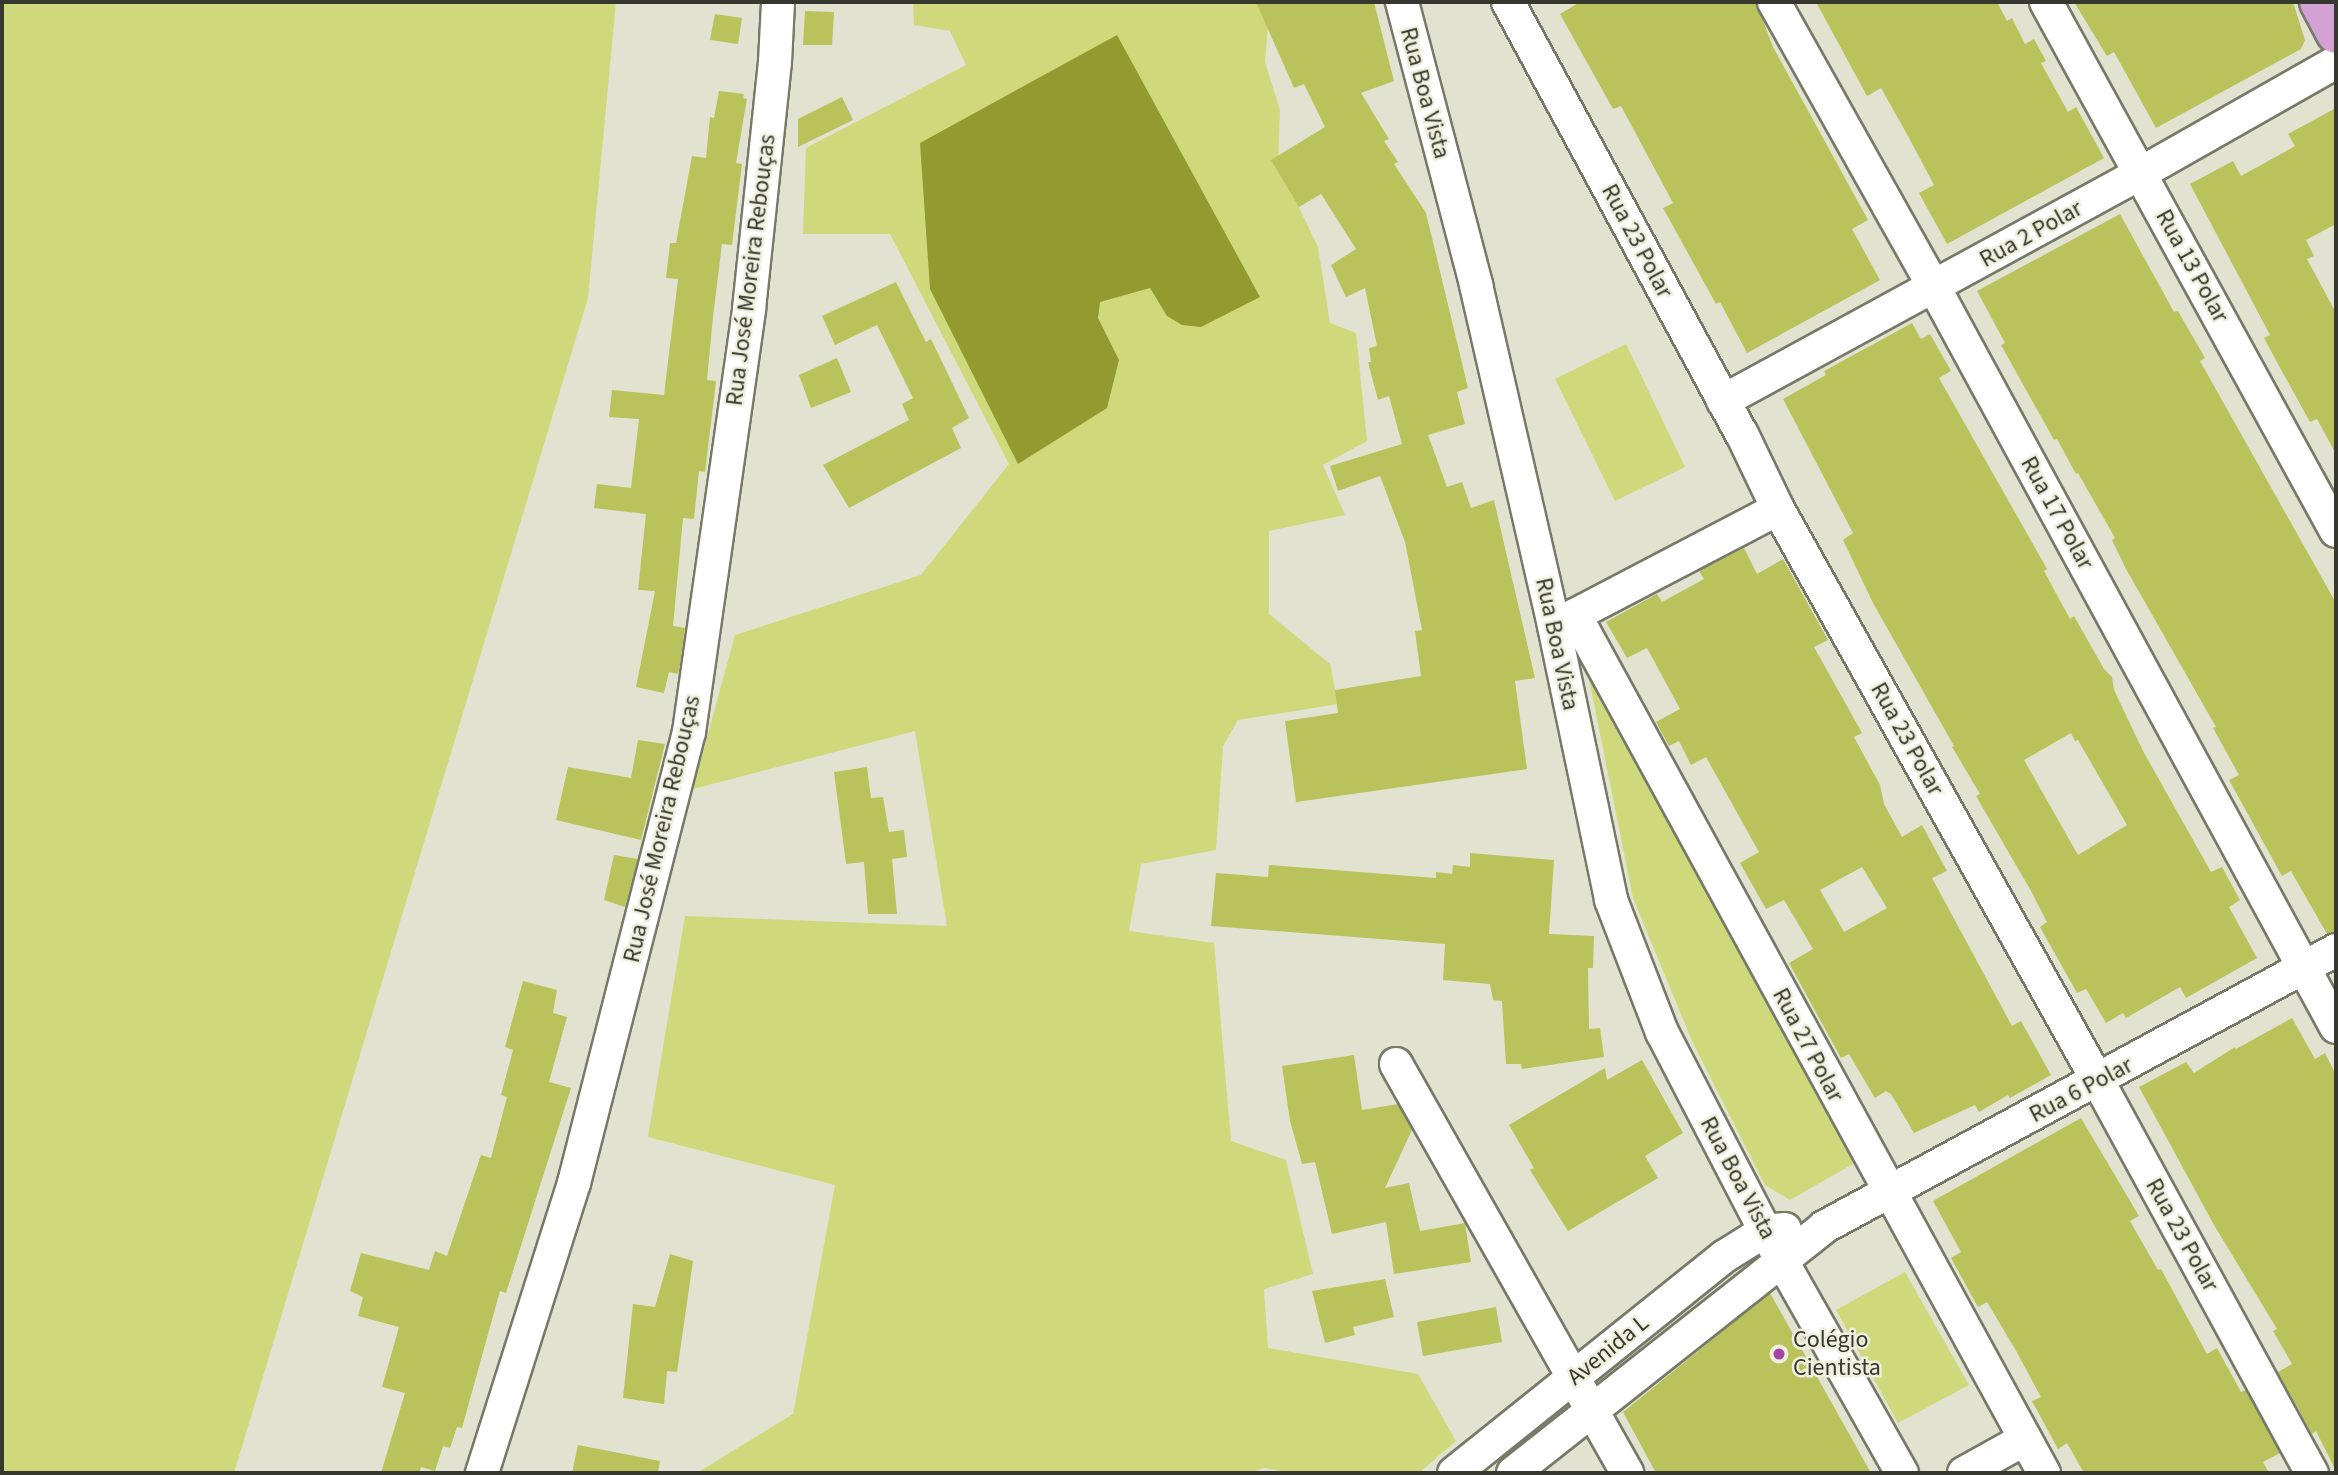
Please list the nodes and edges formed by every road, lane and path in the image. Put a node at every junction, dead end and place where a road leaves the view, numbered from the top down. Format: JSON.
{"nodes":[{"id":1,"x":778,"y":2,"type":"edge"},
{"id":2,"x":1402,"y":2,"type":"edge"},
{"id":3,"x":1508,"y":2,"type":"edge"},
{"id":4,"x":1774,"y":2,"type":"edge"},
{"id":5,"x":2046,"y":2,"type":"edge"},
{"id":6,"x":2319,"y":2,"type":"edge"},
{"id":7,"x":2336,"y":34,"type":"edge"},
{"id":8,"x":2336,"y":62,"type":"edge"},
{"id":9,"x":2141,"y":173,"type":"junction"},
{"id":10,"x":1934,"y":287,"type":"junction"},
{"id":11,"x":1723,"y":401,"type":"junction"},
{"id":12,"x":1778,"y":509,"type":"junction"},
{"id":13,"x":2336,"y":531,"type":"edge"},
{"id":14,"x":1565,"y":620,"type":"junction"},
{"id":15,"x":2336,"y":950,"type":"edge"},
{"id":16,"x":2304,"y":968,"type":"junction"},
{"id":17,"x":2336,"y":1027,"type":"edge"},
{"id":18,"x":1396,"y":1064,"type":"dead end"},
{"id":19,"x":2098,"y":1081,"type":"junction"},
{"id":20,"x":1889,"y":1194,"type":"junction"},
{"id":21,"x":1824,"y":1227,"type":"junction"},
{"id":22,"x":1765,"y":1231,"type":"junction"},
{"id":23,"x":1782,"y":1261,"type":"junction"},
{"id":24,"x":1573,"y":1379,"type":"junction"},
{"id":25,"x":1592,"y":1411,"type":"junction"},
{"id":26,"x":2025,"y":1439,"type":"junction"},
{"id":27,"x":482,"y":1473,"type":"edge"},
{"id":28,"x":1454,"y":1473,"type":"edge"},
{"id":29,"x":1513,"y":1473,"type":"edge"},
{"id":30,"x":1627,"y":1473,"type":"edge"},
{"id":31,"x":1902,"y":1473,"type":"edge"},
{"id":32,"x":1964,"y":1473,"type":"edge"},
{"id":33,"x":2044,"y":1473,"type":"edge"},
{"id":34,"x":2312,"y":1473,"type":"edge"}],
"edges":[{"from":1,"to":27,"type":"street","name":"Rua José Moreira Rebouças"},
{"from":2,"to":14,"type":"street","name":"Rua Boa Vista"},
{"from":3,"to":11,"type":"street","name":"Rua 23 Polar"},
{"from":4,"to":10,"type":"street","name":"Rua 17 Polar"},
{"from":5,"to":9,"type":"street","name":"Rua 13 Polar"},
{"from":6,"to":7,"type":"main road"},
{"from":8,"to":9,"type":"street","name":"Rua 2 Polar"},
{"from":9,"to":10,"type":"street","name":"Rua 2 Polar"},
{"from":9,"to":13,"type":"street","name":"Rua 13 Polar"},
{"from":10,"to":11,"type":"street","name":"Rua 2 Polar"},
{"from":10,"to":16,"type":"street","name":"Rua 17 Polar"},
{"from":11,"to":12,"type":"street","name":"Rua 23 Polar"},
{"from":12,"to":14,"type":"street"},
{"from":12,"to":19,"type":"street","name":"Rua 23 Polar"},
{"from":14,"to":20,"type":"street","name":"Rua 27 Polar"},
{"from":14,"to":22,"type":"street","name":"Rua Boa Vista"},
{"from":15,"to":16,"type":"street","name":"Rua 6 Polar"},
{"from":16,"to":17,"type":"street","name":"Rua 17 Polar"},
{"from":16,"to":19,"type":"street","name":"Rua 6 Polar"},
{"from":18,"to":24,"type":"street"},
{"from":19,"to":20,"type":"street","name":"Rua 6 Polar"},
{"from":19,"to":34,"type":"street","name":"Rua 23 Polar"},
{"from":20,"to":21,"type":"street","name":"Rua 6 Polar"},
{"from":20,"to":26,"type":"street","name":"Rua 27 Polar"},
{"from":21,"to":22,"type":"street","name":"Rua 6 Polar"},
{"from":21,"to":23,"type":"street","name":"Rua 6 Polar"},
{"from":22,"to":23,"type":"street","name":"Rua Boa Vista"},
{"from":22,"to":24,"type":"street","name":"Avenida L"},
{"from":23,"to":25,"type":"street","name":"Avenida L"},
{"from":23,"to":31,"type":"street","name":"Rua Boa Vista"},
{"from":24,"to":25,"type":"street"},
{"from":24,"to":28,"type":"street","name":"Avenida L"},
{"from":25,"to":29,"type":"street","name":"Avenida L"},
{"from":25,"to":30,"type":"street"},
{"from":26,"to":32,"type":"street"},
{"from":26,"to":33,"type":"street","name":"Rua 27 Polar"}]}
